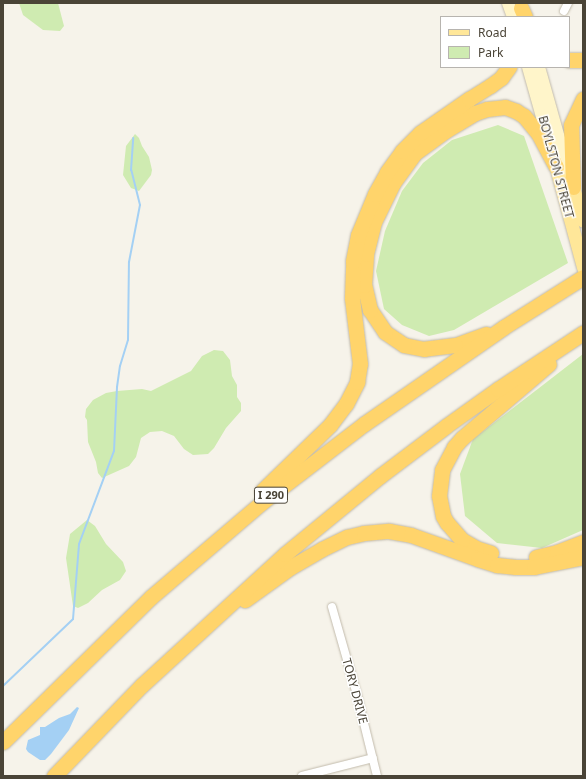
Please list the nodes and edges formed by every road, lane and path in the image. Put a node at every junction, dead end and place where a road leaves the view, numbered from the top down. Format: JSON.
{"nodes":[{"id":1,"x":570,"y":60,"type":"edge"},
{"id":2,"x":583,"y":60,"type":"edge"},
{"id":3,"x":508,"y":68,"type":"edge"},
{"id":4,"x":528,"y":68,"type":"edge"},
{"id":5,"x":539,"y":68,"type":"edge"},
{"id":6,"x":583,"y":99,"type":"edge"},
{"id":7,"x":556,"y":167,"type":"junction"},
{"id":8,"x":568,"y":188,"type":"junction"},
{"id":9,"x":583,"y":222,"type":"edge"},
{"id":10,"x":583,"y":267,"type":"edge"},
{"id":11,"x":583,"y":277,"type":"edge"},
{"id":12,"x":504,"y":327,"type":"junction"},
{"id":13,"x":583,"y":334,"type":"edge"},
{"id":14,"x":583,"y":542,"type":"edge"},
{"id":15,"x":583,"y":557,"type":"edge"},
{"id":16,"x":183,"y":569,"type":"junction"},
{"id":17,"x":332,"y":607,"type":"dead end"},
{"id":18,"x":194,"y":636,"type":"junction"},
{"id":19,"x":3,"y":742,"type":"edge"},
{"id":20,"x":373,"y":758,"type":"junction"},
{"id":21,"x":54,"y":776,"type":"edge"},
{"id":22,"x":302,"y":776,"type":"edge"},
{"id":23,"x":377,"y":776,"type":"edge"}],
"edges":[{"from":1,"to":2,"type":"highway"},
{"from":3,"to":16,"type":"highway"},
{"from":4,"to":7,"type":"main road","name":"BOYLSTON STREET"},
{"from":5,"to":8,"type":"main road","name":"BOYLSTON STREET"},
{"from":6,"to":8,"type":"highway"},
{"from":7,"to":8,"type":"main road","name":"BOYLSTON STREET"},
{"from":7,"to":12,"type":"highway"},
{"from":8,"to":9,"type":"main road","name":"BOYLSTON STREET"},
{"from":8,"to":10,"type":"main road","name":"BOYLSTON STREET"},
{"from":11,"to":12,"type":"highway","number":"I 290"},
{"from":12,"to":16,"type":"highway","number":"I 290"},
{"from":13,"to":14,"type":"highway"},
{"from":13,"to":18,"type":"highway"},
{"from":15,"to":18,"type":"highway"},
{"from":16,"to":19,"type":"highway","number":"I 290"},
{"from":17,"to":20,"type":"street","name":"TORY DRIVE"},
{"from":18,"to":21,"type":"highway"},
{"from":20,"to":22,"type":"street"},
{"from":20,"to":23,"type":"street","name":"TORY DRIVE"}]}
